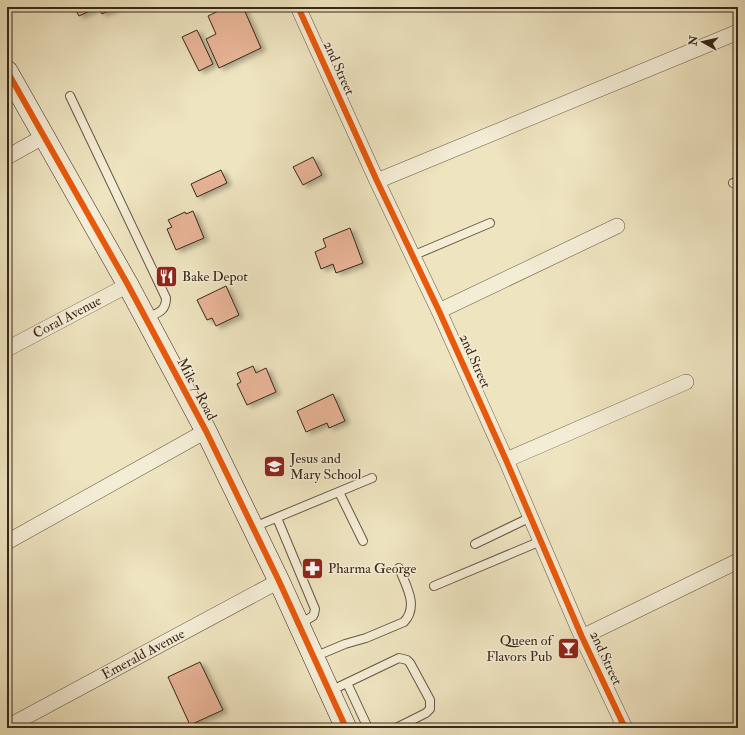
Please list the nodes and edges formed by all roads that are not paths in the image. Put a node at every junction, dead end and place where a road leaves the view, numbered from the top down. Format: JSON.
{"nodes":[{"id":1,"x":298,"y":7,"type":"edge"},
{"id":2,"x":738,"y":32,"type":"edge"},
{"id":3,"x":7,"y":72,"type":"edge"},
{"id":4,"x":70,"y":96,"type":"dead end"},
{"id":5,"x":43,"y":137,"type":"junction"},
{"id":6,"x":7,"y":157,"type":"edge"},
{"id":7,"x":377,"y":181,"type":"junction"},
{"id":8,"x":490,"y":224,"type":"dead end"},
{"id":9,"x":617,"y":226,"type":"dead end"},
{"id":10,"x":412,"y":256,"type":"junction"},
{"id":11,"x":128,"y":285,"type":"junction"},
{"id":12,"x":439,"y":311,"type":"junction"},
{"id":13,"x":146,"y":318,"type":"junction"},
{"id":14,"x":7,"y":349,"type":"edge"},
{"id":15,"x":686,"y":382,"type":"dead end"},
{"id":16,"x":206,"y":431,"type":"junction"},
{"id":17,"x":506,"y":460,"type":"junction"},
{"id":18,"x":372,"y":478,"type":"dead end"},
{"id":19,"x":339,"y":492,"type":"junction"},
{"id":20,"x":277,"y":518,"type":"junction"},
{"id":21,"x":531,"y":518,"type":"junction"},
{"id":22,"x":253,"y":527,"type":"junction"},
{"id":23,"x":363,"y":541,"type":"dead end"},
{"id":24,"x":541,"y":541,"type":"junction"},
{"id":25,"x":7,"y":542,"type":"edge"},
{"id":26,"x":474,"y":544,"type":"dead end"},
{"id":27,"x":738,"y":561,"type":"edge"},
{"id":28,"x":399,"y":568,"type":"dead end"},
{"id":29,"x":279,"y":581,"type":"junction"},
{"id":30,"x":434,"y":586,"type":"dead end"},
{"id":31,"x":299,"y":625,"type":"junction"},
{"id":32,"x":582,"y":636,"type":"junction"},
{"id":33,"x":314,"y":657,"type":"junction"},
{"id":34,"x":338,"y":687,"type":"junction"},
{"id":35,"x":7,"y":727,"type":"edge"},
{"id":36,"x":346,"y":728,"type":"edge"},
{"id":37,"x":368,"y":728,"type":"edge"},
{"id":38,"x":396,"y":728,"type":"edge"},
{"id":39,"x":625,"y":728,"type":"edge"}],
"edges":[{"from":1,"to":7,"type":"street","name":"2nd Street"},
{"from":2,"to":7,"type":"street"},
{"from":3,"to":5,"type":"street","name":"Mile 7 Road"},
{"from":4,"to":13,"type":"lane"},
{"from":5,"to":6,"type":"street"},
{"from":5,"to":11,"type":"street","name":"Mile 7 Road"},
{"from":7,"to":10,"type":"street","name":"2nd Street"},
{"from":8,"to":10,"type":"lane"},
{"from":9,"to":12,"type":"street"},
{"from":10,"to":12,"type":"street","name":"2nd Street"},
{"from":11,"to":13,"type":"street","name":"Mile 7 Road"},
{"from":11,"to":14,"type":"street","name":"Coral Avenue"},
{"from":12,"to":17,"type":"street","name":"2nd Street"},
{"from":13,"to":16,"type":"street","name":"Mile 7 Road"},
{"from":15,"to":17,"type":"street"},
{"from":16,"to":22,"type":"street","name":"Mile 7 Road"},
{"from":16,"to":25,"type":"street"},
{"from":17,"to":21,"type":"street","name":"2nd Street"},
{"from":18,"to":19,"type":"lane"},
{"from":19,"to":20,"type":"lane"},
{"from":19,"to":23,"type":"lane"},
{"from":20,"to":22,"type":"lane"},
{"from":20,"to":31,"type":"lane"},
{"from":21,"to":24,"type":"street","name":"2nd Street"},
{"from":21,"to":26,"type":"lane"},
{"from":22,"to":29,"type":"street","name":"Mile 7 Road"},
{"from":24,"to":30,"type":"lane"},
{"from":24,"to":32,"type":"street","name":"2nd Street"},
{"from":27,"to":32,"type":"street"},
{"from":28,"to":33,"type":"lane"},
{"from":29,"to":31,"type":"street","name":"Mile 7 Road"},
{"from":29,"to":35,"type":"street","name":"Emerald Avenue"},
{"from":31,"to":33,"type":"street","name":"Mile 7 Road"},
{"from":32,"to":39,"type":"street","name":"2nd Street"},
{"from":33,"to":34,"type":"street","name":"Mile 7 Road"},
{"from":34,"to":36,"type":"street","name":"Mile 7 Road"},
{"from":34,"to":37,"type":"lane"},
{"from":34,"to":38,"type":"lane"}]}
